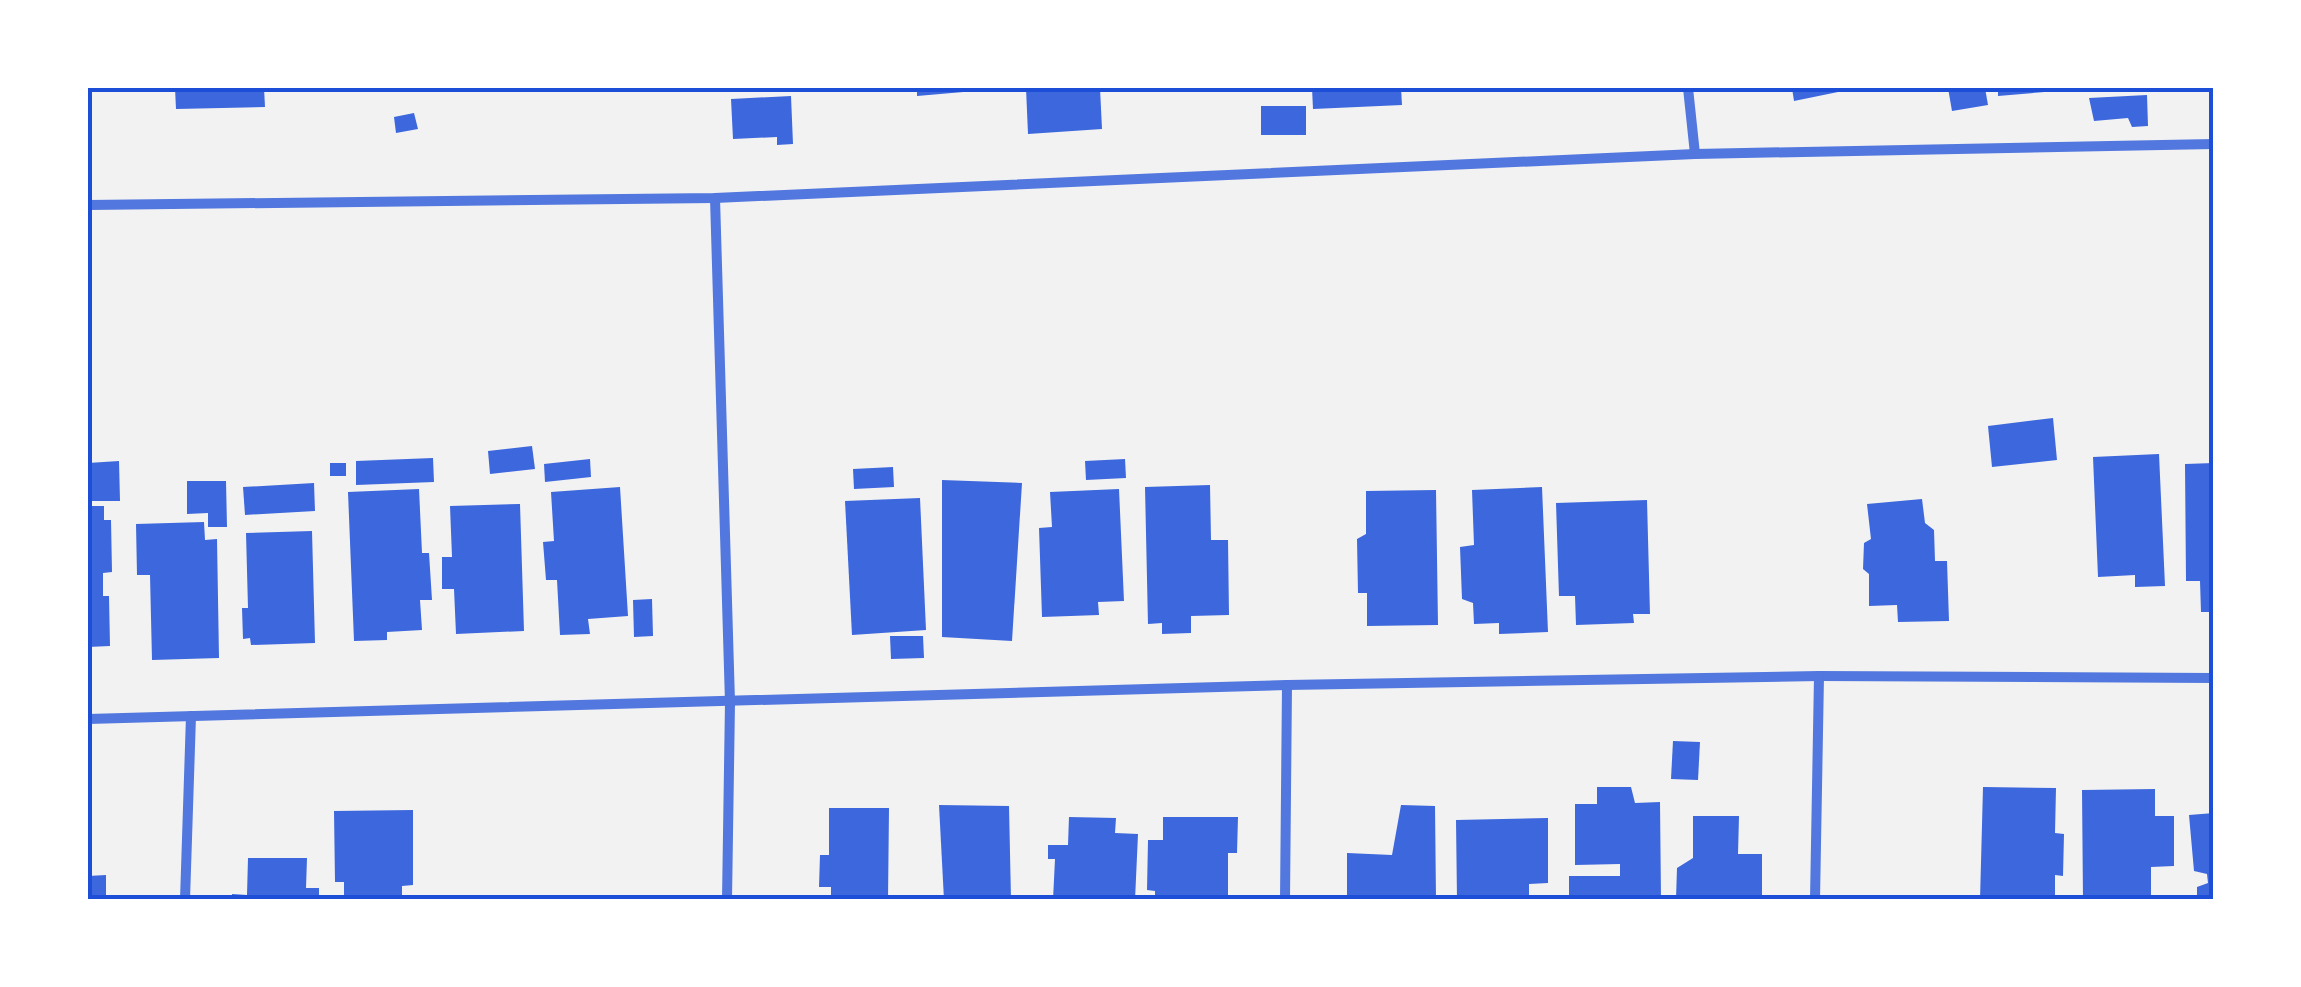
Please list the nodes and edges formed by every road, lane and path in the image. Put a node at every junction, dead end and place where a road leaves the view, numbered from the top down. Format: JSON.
{"nodes":[{"id":1,"x":1688,"y":88,"type":"edge"},
{"id":2,"x":2214,"y":144,"type":"edge"},
{"id":3,"x":1694,"y":154,"type":"junction"},
{"id":4,"x":715,"y":198,"type":"junction"},
{"id":5,"x":88,"y":205,"type":"edge"},
{"id":6,"x":1818,"y":676,"type":"junction"},
{"id":7,"x":2214,"y":678,"type":"edge"},
{"id":8,"x":1286,"y":685,"type":"junction"},
{"id":9,"x":730,"y":702,"type":"junction"},
{"id":10,"x":191,"y":716,"type":"junction"},
{"id":11,"x":88,"y":718,"type":"edge"},
{"id":12,"x":185,"y":900,"type":"edge"},
{"id":13,"x":727,"y":900,"type":"edge"},
{"id":14,"x":1285,"y":900,"type":"edge"},
{"id":15,"x":1815,"y":900,"type":"edge"}],
"edges":[{"from":1,"to":3,"type":"street"},
{"from":2,"to":3,"type":"street"},
{"from":3,"to":4,"type":"street"},
{"from":4,"to":5,"type":"street"},
{"from":4,"to":9,"type":"street"},
{"from":6,"to":7,"type":"street"},
{"from":6,"to":8,"type":"street"},
{"from":6,"to":15,"type":"street"},
{"from":8,"to":9,"type":"street"},
{"from":8,"to":14,"type":"street"},
{"from":9,"to":10,"type":"street"},
{"from":9,"to":13,"type":"street"},
{"from":10,"to":11,"type":"street"},
{"from":10,"to":12,"type":"street"}]}
